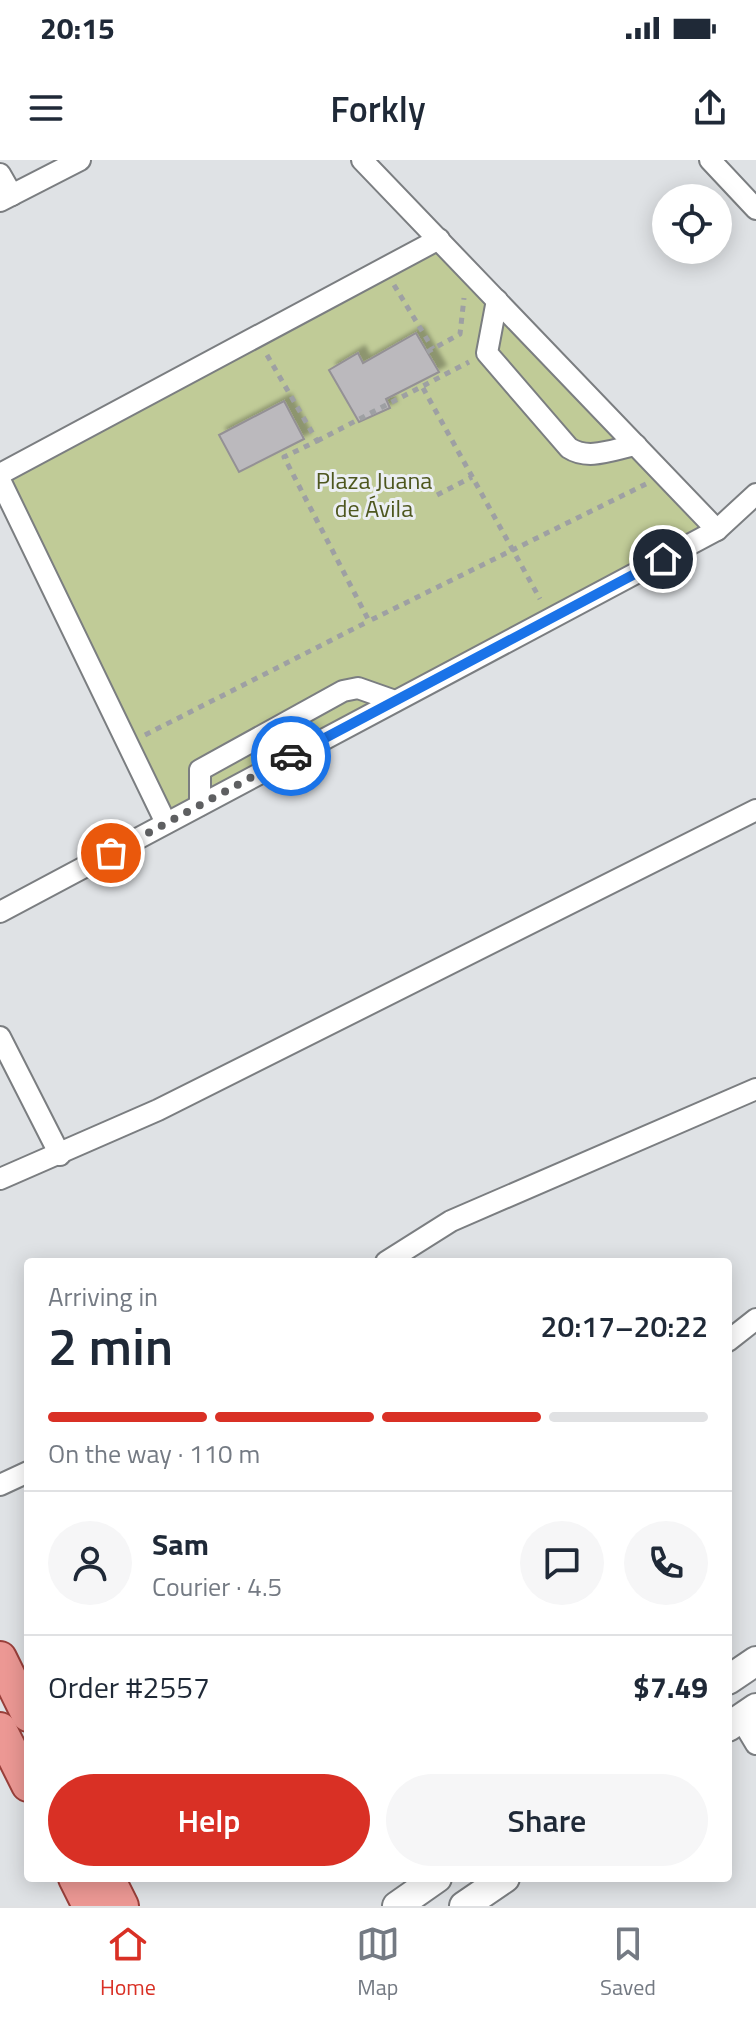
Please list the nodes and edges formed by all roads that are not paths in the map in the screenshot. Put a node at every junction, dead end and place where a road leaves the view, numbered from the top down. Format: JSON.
{"nodes":[{"id":1,"x":80,"y":160,"type":"edge"},
{"id":2,"x":362,"y":160,"type":"edge"},
{"id":3,"x":710,"y":160,"type":"edge"},
{"id":4,"x":0,"y":174,"type":"edge"},
{"id":5,"x":6,"y":198,"type":"edge"},
{"id":6,"x":756,"y":209,"type":"edge"},
{"id":7,"x":439,"y":239,"type":"junction"},
{"id":8,"x":497,"y":300,"type":"junction"},
{"id":9,"x":636,"y":445,"type":"junction"},
{"id":10,"x":0,"y":477,"type":"edge"},
{"id":11,"x":756,"y":494,"type":"edge"},
{"id":12,"x":717,"y":530,"type":"junction"},
{"id":13,"x":395,"y":701,"type":"junction"},
{"id":14,"x":200,"y":805,"type":"junction"},
{"id":15,"x":756,"y":810,"type":"edge"},
{"id":16,"x":166,"y":823,"type":"junction"},
{"id":17,"x":0,"y":912,"type":"edge"},
{"id":18,"x":0,"y":1037,"type":"edge"},
{"id":19,"x":756,"y":1089,"type":"edge"},
{"id":20,"x":60,"y":1155,"type":"junction"},
{"id":21,"x":0,"y":1179,"type":"edge"},
{"id":22,"x":392,"y":1258,"type":"edge"},
{"id":23,"x":756,"y":1319,"type":"edge"},
{"id":24,"x":732,"y":1338,"type":"edge"},
{"id":25,"x":24,"y":1474,"type":"edge"},
{"id":26,"x":0,"y":1485,"type":"edge"},
{"id":27,"x":0,"y":1658,"type":"edge"},
{"id":28,"x":756,"y":1661,"type":"edge"},
{"id":29,"x":732,"y":1677,"type":"edge"},
{"id":30,"x":24,"y":1707,"type":"edge"},
{"id":31,"x":742,"y":1718,"type":"edge"},
{"id":32,"x":0,"y":1729,"type":"edge"},
{"id":33,"x":756,"y":1744,"type":"edge"},
{"id":34,"x":24,"y":1777,"type":"edge"},
{"id":35,"x":77,"y":1882,"type":"edge"},
{"id":36,"x":110,"y":1882,"type":"edge"},
{"id":37,"x":431,"y":1882,"type":"edge"},
{"id":38,"x":499,"y":1882,"type":"edge"},
{"id":39,"x":89,"y":1906,"type":"edge"},
{"id":40,"x":122,"y":1906,"type":"edge"},
{"id":41,"x":397,"y":1906,"type":"edge"},
{"id":42,"x":464,"y":1906,"type":"edge"}],
"edges":[{"from":1,"to":5,"type":"street"},
{"from":2,"to":7,"type":"street"},
{"from":3,"to":6,"type":"street"},
{"from":4,"to":5,"type":"street"},
{"from":7,"to":8,"type":"street"},
{"from":7,"to":10,"type":"street"},
{"from":8,"to":9,"type":"street"},
{"from":8,"to":9,"type":"street"},
{"from":9,"to":12,"type":"street"},
{"from":10,"to":16,"type":"street"},
{"from":11,"to":12,"type":"street"},
{"from":12,"to":13,"type":"street"},
{"from":13,"to":14,"type":"street"},
{"from":13,"to":14,"type":"street"},
{"from":14,"to":16,"type":"street"},
{"from":15,"to":20,"type":"street"},
{"from":16,"to":17,"type":"street"},
{"from":18,"to":20,"type":"street"},
{"from":19,"to":22,"type":"street"},
{"from":20,"to":21,"type":"street"},
{"from":23,"to":24,"type":"street"},
{"from":25,"to":26,"type":"street"},
{"from":27,"to":30,"type":"main road"},
{"from":28,"to":29,"type":"street"},
{"from":31,"to":33,"type":"street"},
{"from":32,"to":34,"type":"main road"},
{"from":35,"to":39,"type":"main road"},
{"from":36,"to":40,"type":"main road"},
{"from":37,"to":41,"type":"street"},
{"from":38,"to":42,"type":"street"}]}
